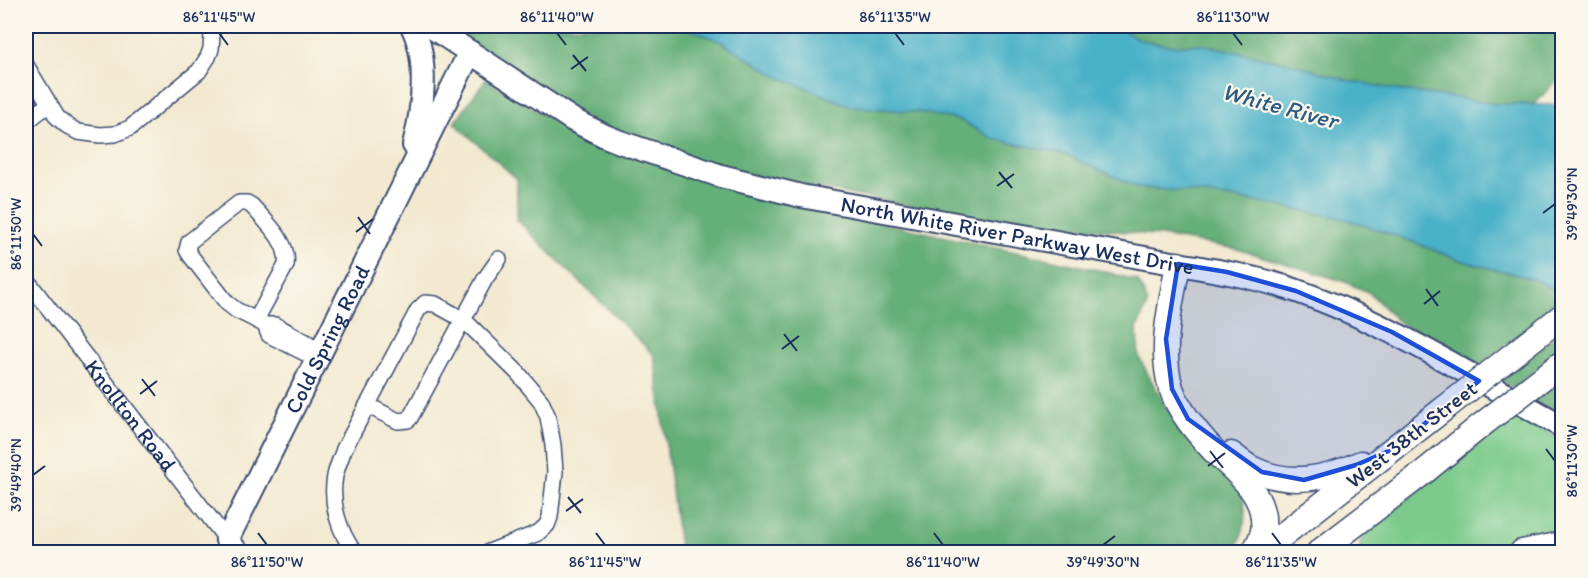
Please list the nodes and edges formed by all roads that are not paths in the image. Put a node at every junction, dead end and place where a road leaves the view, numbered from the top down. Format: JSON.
{"nodes":[{"id":1,"x":210,"y":26,"type":"edge"},
{"id":2,"x":412,"y":26,"type":"edge"},
{"id":3,"x":430,"y":26,"type":"edge"},
{"id":4,"x":470,"y":52,"type":"junction"},
{"id":5,"x":26,"y":65,"type":"edge"},
{"id":6,"x":49,"y":104,"type":"junction"},
{"id":7,"x":26,"y":122,"type":"edge"},
{"id":8,"x":403,"y":187,"type":"junction"},
{"id":9,"x":499,"y":260,"type":"dead end"},
{"id":10,"x":1178,"y":264,"type":"junction"},
{"id":11,"x":27,"y":283,"type":"edge"},
{"id":12,"x":1563,"y":316,"type":"edge"},
{"id":13,"x":464,"y":320,"type":"junction"},
{"id":14,"x":261,"y":323,"type":"junction"},
{"id":15,"x":319,"y":355,"type":"junction"},
{"id":16,"x":1563,"y":363,"type":"edge"},
{"id":17,"x":367,"y":405,"type":"junction"},
{"id":18,"x":1188,"y":418,"type":"junction"},
{"id":19,"x":1563,"y":426,"type":"edge"},
{"id":20,"x":1391,"y":450,"type":"junction"},
{"id":21,"x":1357,"y":522,"type":"junction"},
{"id":22,"x":1563,"y":544,"type":"edge"},
{"id":23,"x":232,"y":546,"type":"edge"},
{"id":24,"x":354,"y":552,"type":"edge"},
{"id":25,"x":489,"y":552,"type":"edge"},
{"id":26,"x":1254,"y":552,"type":"edge"},
{"id":27,"x":1261,"y":552,"type":"edge"},
{"id":28,"x":1318,"y":552,"type":"edge"},
{"id":29,"x":1350,"y":552,"type":"edge"},
{"id":30,"x":1522,"y":552,"type":"edge"}],
"edges":[{"from":1,"to":6,"type":"street"},
{"from":2,"to":8,"type":"street"},
{"from":3,"to":4,"type":"street"},
{"from":4,"to":8,"type":"street","name":"Cold Spring Road"},
{"from":4,"to":10,"type":"street","name":"North White River Parkway West Drive"},
{"from":5,"to":6,"type":"street"},
{"from":6,"to":7,"type":"street"},
{"from":8,"to":15,"type":"street","name":"Cold Spring Road"},
{"from":9,"to":13,"type":"street"},
{"from":10,"to":18,"type":"main road"},
{"from":10,"to":19,"type":"street","name":"North White River Parkway West Drive"},
{"from":11,"to":23,"type":"street","name":"Knollton Road"},
{"from":12,"to":20,"type":"main road","name":"West 38th Street","bridge":true},
{"from":13,"to":17,"type":"street"},
{"from":13,"to":17,"type":"street"},
{"from":13,"to":25,"type":"street"},
{"from":14,"to":14,"type":"street"},
{"from":14,"to":15,"type":"street"},
{"from":15,"to":23,"type":"street","name":"Cold Spring Road"},
{"from":16,"to":21,"type":"main road","name":"West 38th Street","bridge":true},
{"from":17,"to":24,"type":"street"},
{"from":18,"to":20,"type":"main road"},
{"from":18,"to":26,"type":"main road"},
{"from":20,"to":27,"type":"main road","name":"West 38th Street"},
{"from":21,"to":28,"type":"main road","name":"West 38th Street"},
{"from":21,"to":29,"type":"main road"},
{"from":22,"to":30,"type":"main road"}]}
